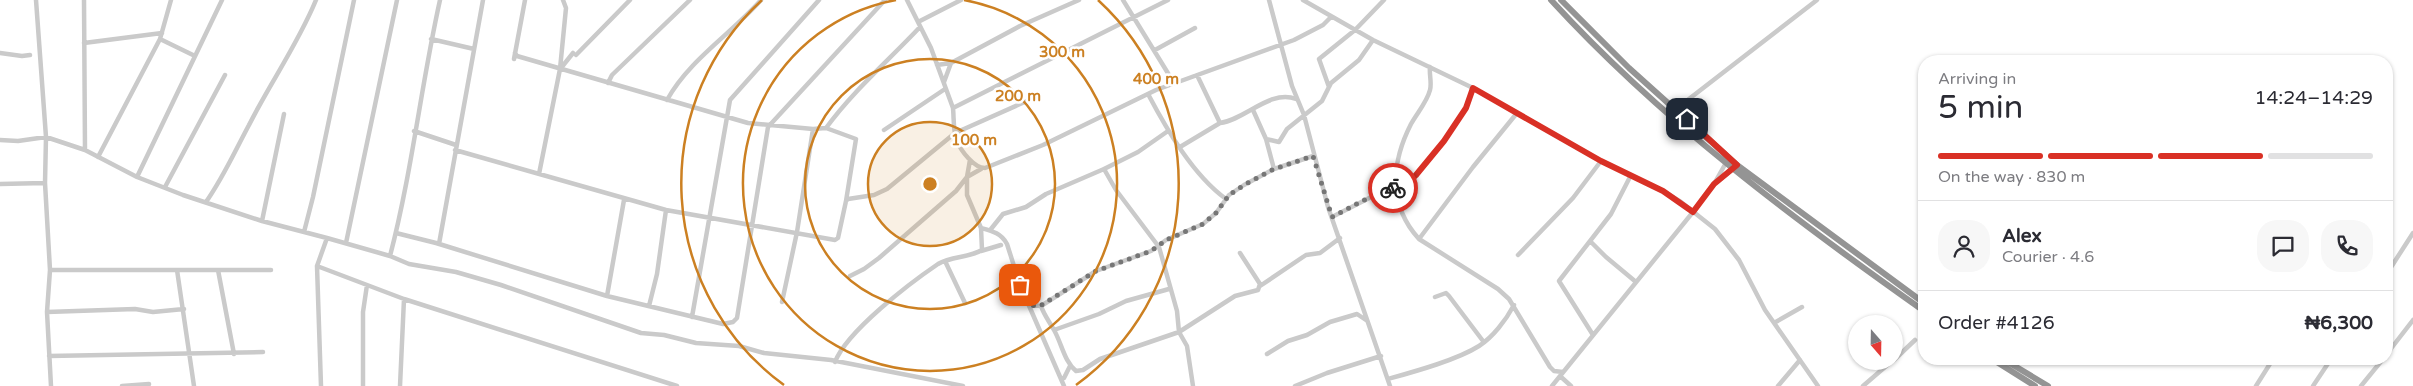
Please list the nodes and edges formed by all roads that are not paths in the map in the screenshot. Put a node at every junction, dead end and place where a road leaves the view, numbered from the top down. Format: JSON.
{"nodes":[{"id":1,"x":36,"y":0,"type":"edge"},
{"id":2,"x":84,"y":0,"type":"edge"},
{"id":3,"x":171,"y":0,"type":"edge"},
{"id":4,"x":222,"y":0,"type":"edge"},
{"id":5,"x":316,"y":0,"type":"edge"},
{"id":6,"x":354,"y":0,"type":"edge"},
{"id":7,"x":397,"y":0,"type":"edge"},
{"id":8,"x":440,"y":0,"type":"edge"},
{"id":9,"x":483,"y":0,"type":"edge"},
{"id":10,"x":525,"y":0,"type":"edge"},
{"id":11,"x":564,"y":0,"type":"edge"},
{"id":12,"x":630,"y":0,"type":"edge"},
{"id":13,"x":690,"y":0,"type":"edge"},
{"id":14,"x":761,"y":0,"type":"edge"},
{"id":15,"x":819,"y":0,"type":"edge"},
{"id":16,"x":885,"y":0,"type":"edge"},
{"id":17,"x":907,"y":0,"type":"edge"},
{"id":18,"x":961,"y":0,"type":"edge"},
{"id":19,"x":1079,"y":0,"type":"edge"},
{"id":20,"x":1123,"y":0,"type":"edge"},
{"id":21,"x":1168,"y":0,"type":"edge"},
{"id":22,"x":1269,"y":0,"type":"edge"},
{"id":23,"x":1384,"y":0,"type":"edge"},
{"id":24,"x":1551,"y":0,"type":"edge"},
{"id":25,"x":1561,"y":0,"type":"edge"},
{"id":26,"x":1817,"y":0,"type":"edge"},
{"id":27,"x":1306,"y":1,"type":"edge"},
{"id":28,"x":1331,"y":17,"type":"junction"},
{"id":29,"x":1133,"y":18,"type":"junction"},
{"id":30,"x":919,"y":25,"type":"junction"},
{"id":31,"x":1195,"y":28,"type":"dead end"},
{"id":32,"x":1356,"y":30,"type":"junction"},
{"id":33,"x":162,"y":33,"type":"junction"},
{"id":34,"x":160,"y":39,"type":"junction"},
{"id":35,"x":431,"y":39,"type":"junction"},
{"id":36,"x":1373,"y":40,"type":"junction"},
{"id":37,"x":84,"y":43,"type":"junction"},
{"id":38,"x":1280,"y":44,"type":"junction"},
{"id":39,"x":474,"y":50,"type":"junction"},
{"id":40,"x":1155,"y":50,"type":"junction"},
{"id":41,"x":0,"y":53,"type":"edge"},
{"id":42,"x":30,"y":55,"type":"dead end"},
{"id":43,"x":195,"y":56,"type":"junction"},
{"id":44,"x":951,"y":63,"type":"junction"},
{"id":45,"x":937,"y":65,"type":"junction"},
{"id":46,"x":1430,"y":67,"type":"junction"},
{"id":47,"x":560,"y":69,"type":"junction"},
{"id":48,"x":225,"y":75,"type":"dead end"},
{"id":49,"x":1197,"y":75,"type":"junction"},
{"id":50,"x":608,"y":83,"type":"junction"},
{"id":51,"x":1174,"y":83,"type":"junction"},
{"id":52,"x":944,"y":87,"type":"junction"},
{"id":53,"x":1329,"y":87,"type":"junction"},
{"id":54,"x":1473,"y":88,"type":"junction"},
{"id":55,"x":1148,"y":94,"type":"junction"},
{"id":56,"x":1038,"y":96,"type":"dead end"},
{"id":57,"x":1296,"y":99,"type":"junction"},
{"id":58,"x":667,"y":100,"type":"junction"},
{"id":59,"x":953,"y":108,"type":"junction"},
{"id":60,"x":1676,"y":109,"type":"junction"},
{"id":61,"x":1253,"y":110,"type":"junction"},
{"id":62,"x":1517,"y":113,"type":"junction"},
{"id":63,"x":284,"y":114,"type":"dead end"},
{"id":64,"x":726,"y":115,"type":"junction"},
{"id":65,"x":1304,"y":115,"type":"junction"},
{"id":66,"x":1220,"y":123,"type":"junction"},
{"id":67,"x":770,"y":125,"type":"junction"},
{"id":68,"x":826,"y":128,"type":"junction"},
{"id":69,"x":813,"y":129,"type":"junction"},
{"id":70,"x":884,"y":130,"type":"dead end"},
{"id":71,"x":414,"y":131,"type":"junction"},
{"id":72,"x":1168,"y":131,"type":"junction"},
{"id":73,"x":955,"y":133,"type":"junction"},
{"id":74,"x":46,"y":137,"type":"junction"},
{"id":75,"x":1266,"y":139,"type":"junction"},
{"id":76,"x":0,"y":140,"type":"edge"},
{"id":77,"x":1180,"y":147,"type":"junction"},
{"id":78,"x":456,"y":148,"type":"junction"},
{"id":79,"x":85,"y":150,"type":"junction"},
{"id":80,"x":1313,"y":156,"type":"junction"},
{"id":81,"x":98,"y":157,"type":"junction"},
{"id":82,"x":970,"y":160,"type":"junction"},
{"id":83,"x":1727,"y":160,"type":"junction"},
{"id":84,"x":1601,"y":161,"type":"junction"},
{"id":85,"x":1735,"y":167,"type":"junction"},
{"id":86,"x":981,"y":168,"type":"junction"},
{"id":87,"x":1274,"y":169,"type":"junction"},
{"id":88,"x":1104,"y":170,"type":"junction"},
{"id":89,"x":538,"y":174,"type":"junction"},
{"id":90,"x":1631,"y":175,"type":"junction"},
{"id":91,"x":137,"y":177,"type":"junction"},
{"id":92,"x":967,"y":177,"type":"junction"},
{"id":93,"x":0,"y":184,"type":"edge"},
{"id":94,"x":45,"y":184,"type":"junction"},
{"id":95,"x":1714,"y":184,"type":"junction"},
{"id":96,"x":165,"y":187,"type":"junction"},
{"id":97,"x":1394,"y":187,"type":"junction"},
{"id":98,"x":1226,"y":198,"type":"junction"},
{"id":99,"x":624,"y":200,"type":"junction"},
{"id":100,"x":846,"y":201,"type":"junction"},
{"id":101,"x":206,"y":202,"type":"junction"},
{"id":102,"x":666,"y":210,"type":"junction"},
{"id":103,"x":1693,"y":212,"type":"junction"},
{"id":104,"x":1332,"y":217,"type":"junction"},
{"id":105,"x":710,"y":218,"type":"junction"},
{"id":106,"x":262,"y":220,"type":"junction"},
{"id":107,"x":754,"y":225,"type":"junction"},
{"id":108,"x":981,"y":228,"type":"junction"},
{"id":109,"x":991,"y":229,"type":"junction"},
{"id":110,"x":304,"y":232,"type":"junction"},
{"id":111,"x":796,"y":232,"type":"junction"},
{"id":112,"x":396,"y":233,"type":"junction"},
{"id":113,"x":2413,"y":233,"type":"edge"},
{"id":114,"x":327,"y":238,"type":"junction"},
{"id":115,"x":838,"y":238,"type":"junction"},
{"id":116,"x":1340,"y":238,"type":"junction"},
{"id":117,"x":1419,"y":240,"type":"junction"},
{"id":118,"x":346,"y":242,"type":"junction"},
{"id":119,"x":1591,"y":242,"type":"junction"},
{"id":120,"x":438,"y":244,"type":"junction"},
{"id":121,"x":1001,"y":245,"type":"dead end"},
{"id":122,"x":836,"y":246,"type":"dead end"},
{"id":123,"x":1159,"y":247,"type":"junction"},
{"id":124,"x":981,"y":251,"type":"junction"},
{"id":125,"x":1240,"y":253,"type":"dead end"},
{"id":126,"x":1518,"y":255,"type":"dead end"},
{"id":127,"x":390,"y":256,"type":"junction"},
{"id":128,"x":945,"y":261,"type":"junction"},
{"id":129,"x":2393,"y":264,"type":"edge"},
{"id":130,"x":317,"y":266,"type":"junction"},
{"id":131,"x":50,"y":270,"type":"junction"},
{"id":132,"x":177,"y":270,"type":"junction"},
{"id":133,"x":218,"y":270,"type":"junction"},
{"id":134,"x":271,"y":270,"type":"dead end"},
{"id":135,"x":850,"y":276,"type":"dead end"},
{"id":136,"x":1636,"y":282,"type":"junction"},
{"id":137,"x":367,"y":285,"type":"junction"},
{"id":138,"x":1260,"y":286,"type":"junction"},
{"id":139,"x":1169,"y":289,"type":"junction"},
{"id":140,"x":607,"y":296,"type":"junction"},
{"id":141,"x":1435,"y":296,"type":"dead end"},
{"id":142,"x":404,"y":299,"type":"junction"},
{"id":143,"x":1918,"y":299,"type":"edge"},
{"id":144,"x":782,"y":302,"type":"dead end"},
{"id":145,"x":965,"y":303,"type":"dead end"},
{"id":146,"x":1028,"y":305,"type":"junction"},
{"id":147,"x":1514,"y":305,"type":"junction"},
{"id":148,"x":649,"y":306,"type":"junction"},
{"id":149,"x":1040,"y":306,"type":"junction"},
{"id":150,"x":1918,"y":306,"type":"edge"},
{"id":151,"x":1802,"y":307,"type":"dead end"},
{"id":152,"x":184,"y":309,"type":"junction"},
{"id":153,"x":47,"y":312,"type":"junction"},
{"id":154,"x":692,"y":317,"type":"junction"},
{"id":155,"x":2413,"y":320,"type":"edge"},
{"id":156,"x":1368,"y":321,"type":"junction"},
{"id":157,"x":1774,"y":323,"type":"junction"},
{"id":158,"x":1054,"y":330,"type":"junction"},
{"id":159,"x":1179,"y":332,"type":"junction"},
{"id":160,"x":1593,"y":335,"type":"junction"},
{"id":161,"x":1915,"y":340,"type":"dead end"},
{"id":162,"x":1484,"y":341,"type":"junction"},
{"id":163,"x":2393,"y":346,"type":"edge"},
{"id":164,"x":1903,"y":351,"type":"edge"},
{"id":165,"x":263,"y":352,"type":"dead end"},
{"id":166,"x":190,"y":354,"type":"junction"},
{"id":167,"x":234,"y":354,"type":"junction"},
{"id":168,"x":1267,"y":354,"type":"dead end"},
{"id":169,"x":49,"y":356,"type":"junction"},
{"id":170,"x":1381,"y":356,"type":"junction"},
{"id":171,"x":1800,"y":360,"type":"junction"},
{"id":172,"x":835,"y":362,"type":"junction"},
{"id":173,"x":2002,"y":365,"type":"edge"},
{"id":174,"x":2013,"y":365,"type":"edge"},
{"id":175,"x":2269,"y":365,"type":"edge"},
{"id":176,"x":2327,"y":365,"type":"edge"},
{"id":177,"x":2378,"y":365,"type":"edge"},
{"id":178,"x":1070,"y":366,"type":"junction"},
{"id":179,"x":1883,"y":370,"type":"edge"},
{"id":180,"x":1561,"y":374,"type":"junction"},
{"id":181,"x":1064,"y":378,"type":"dead end"},
{"id":182,"x":1388,"y":378,"type":"junction"},
{"id":183,"x":1871,"y":381,"type":"junction"},
{"id":184,"x":149,"y":384,"type":"dead end"},
{"id":185,"x":51,"y":386,"type":"edge"},
{"id":186,"x":122,"y":386,"type":"edge"},
{"id":187,"x":194,"y":386,"type":"edge"},
{"id":188,"x":322,"y":386,"type":"edge"},
{"id":189,"x":363,"y":386,"type":"edge"},
{"id":190,"x":400,"y":386,"type":"edge"},
{"id":191,"x":677,"y":386,"type":"edge"},
{"id":192,"x":963,"y":386,"type":"edge"},
{"id":193,"x":1064,"y":386,"type":"edge"},
{"id":194,"x":1193,"y":386,"type":"edge"},
{"id":195,"x":1295,"y":386,"type":"edge"},
{"id":196,"x":1390,"y":386,"type":"edge"},
{"id":197,"x":1552,"y":386,"type":"edge"},
{"id":198,"x":1571,"y":386,"type":"edge"},
{"id":199,"x":1778,"y":386,"type":"edge"},
{"id":200,"x":1818,"y":386,"type":"edge"},
{"id":201,"x":1863,"y":386,"type":"edge"},
{"id":202,"x":1874,"y":386,"type":"edge"},
{"id":203,"x":2035,"y":386,"type":"edge"},
{"id":204,"x":2048,"y":386,"type":"edge"},
{"id":205,"x":2256,"y":386,"type":"edge"},
{"id":206,"x":2313,"y":386,"type":"edge"},
{"id":207,"x":2360,"y":386,"type":"edge"}],
"edges":[{"from":1,"to":74,"type":"street"},
{"from":2,"to":37,"type":"street"},
{"from":3,"to":33,"type":"street"},
{"from":4,"to":43,"type":"street"},
{"from":5,"to":101,"type":"street"},
{"from":6,"to":110,"type":"street"},
{"from":7,"to":118,"type":"street"},
{"from":8,"to":35,"type":"street"},
{"from":9,"to":39,"type":"street"},
{"from":10,"to":47,"type":"street"},
{"from":11,"to":47,"type":"street"},
{"from":12,"to":47,"type":"street"},
{"from":13,"to":50,"type":"street"},
{"from":14,"to":58,"type":"street"},
{"from":15,"to":64,"type":"street"},
{"from":16,"to":67,"type":"street"},
{"from":17,"to":30,"type":"street"},
{"from":18,"to":30,"type":"street"},
{"from":19,"to":44,"type":"street"},
{"from":20,"to":29,"type":"street"},
{"from":21,"to":29,"type":"street"},
{"from":22,"to":38,"type":"street"},
{"from":23,"to":32,"type":"street"},
{"from":24,"to":83,"type":"highway"},
{"from":25,"to":60,"type":"highway"},
{"from":26,"to":60,"type":"street"},
{"from":27,"to":28,"type":"street"},
{"from":28,"to":32,"type":"street"},
{"from":28,"to":38,"type":"street"},
{"from":29,"to":40,"type":"street"},
{"from":29,"to":59,"type":"street"},
{"from":30,"to":45,"type":"street"},
{"from":30,"to":68,"type":"street"},
{"from":31,"to":40,"type":"street"},
{"from":32,"to":36,"type":"street"},
{"from":32,"to":53,"type":"street"},
{"from":33,"to":34,"type":"street"},
{"from":33,"to":37,"type":"street"},
{"from":34,"to":43,"type":"street"},
{"from":34,"to":81,"type":"street"},
{"from":35,"to":39,"type":"street"},
{"from":35,"to":71,"type":"street"},
{"from":36,"to":46,"type":"street"},
{"from":36,"to":53,"type":"street"},
{"from":37,"to":79,"type":"street"},
{"from":38,"to":49,"type":"street"},
{"from":38,"to":57,"type":"street"},
{"from":39,"to":78,"type":"street"},
{"from":40,"to":51,"type":"street"},
{"from":41,"to":42,"type":"street"},
{"from":43,"to":91,"type":"street"},
{"from":44,"to":45,"type":"street"},
{"from":44,"to":52,"type":"street"},
{"from":45,"to":52,"type":"street"},
{"from":46,"to":54,"type":"street"},
{"from":46,"to":97,"type":"street"},
{"from":47,"to":50,"type":"street"},
{"from":47,"to":89,"type":"street"},
{"from":48,"to":96,"type":"street"},
{"from":49,"to":51,"type":"street"},
{"from":49,"to":66,"type":"street"},
{"from":50,"to":58,"type":"street"},
{"from":51,"to":55,"type":"street"},
{"from":52,"to":59,"type":"street"},
{"from":52,"to":70,"type":"street"},
{"from":53,"to":65,"type":"street"},
{"from":54,"to":62,"type":"street"},
{"from":54,"to":97,"type":"street"},
{"from":55,"to":72,"type":"street"},
{"from":55,"to":86,"type":"street"},
{"from":56,"to":73,"type":"street"},
{"from":57,"to":61,"type":"street"},
{"from":57,"to":65,"type":"street"},
{"from":58,"to":64,"type":"street"},
{"from":59,"to":73,"type":"street"},
{"from":60,"to":83,"type":"highway"},
{"from":61,"to":66,"type":"street"},
{"from":61,"to":75,"type":"street"},
{"from":62,"to":84,"type":"street"},
{"from":62,"to":117,"type":"street"},
{"from":63,"to":106,"type":"street"},
{"from":64,"to":67,"type":"street"},
{"from":64,"to":105,"type":"street"},
{"from":65,"to":75,"type":"street"},
{"from":65,"to":80,"type":"street"},
{"from":66,"to":77,"type":"street"},
{"from":67,"to":69,"type":"street"},
{"from":67,"to":107,"type":"street"},
{"from":68,"to":69,"type":"street"},
{"from":68,"to":100,"type":"street"},
{"from":69,"to":111,"type":"street"},
{"from":71,"to":78,"type":"street"},
{"from":71,"to":112,"type":"street"},
{"from":72,"to":77,"type":"street"},
{"from":72,"to":88,"type":"street"},
{"from":73,"to":82,"type":"street"},
{"from":73,"to":100,"type":"street"},
{"from":74,"to":76,"type":"street"},
{"from":74,"to":79,"type":"street"},
{"from":74,"to":94,"type":"street"},
{"from":75,"to":87,"type":"street"},
{"from":77,"to":98,"type":"street"},
{"from":78,"to":89,"type":"street"},
{"from":78,"to":120,"type":"street"},
{"from":79,"to":81,"type":"street"},
{"from":80,"to":87,"type":"street"},
{"from":80,"to":104,"type":"street"},
{"from":81,"to":91,"type":"street"},
{"from":82,"to":86,"type":"street"},
{"from":82,"to":92,"type":"street"},
{"from":83,"to":85,"type":"highway"},
{"from":83,"to":95,"type":"street"},
{"from":84,"to":90,"type":"street"},
{"from":84,"to":126,"type":"street"},
{"from":85,"to":95,"type":"street"},
{"from":85,"to":143,"type":"highway"},
{"from":85,"to":150,"type":"highway"},
{"from":86,"to":92,"type":"street"},
{"from":87,"to":98,"type":"street"},
{"from":88,"to":109,"type":"street"},
{"from":88,"to":123,"type":"street"},
{"from":89,"to":99,"type":"street"},
{"from":90,"to":103,"type":"street"},
{"from":90,"to":119,"type":"street"},
{"from":91,"to":96,"type":"street"},
{"from":92,"to":108,"type":"street"},
{"from":92,"to":135,"type":"street"},
{"from":93,"to":94,"type":"street"},
{"from":94,"to":131,"type":"street"},
{"from":95,"to":103,"type":"street"},
{"from":96,"to":101,"type":"street"},
{"from":97,"to":104,"type":"street"},
{"from":97,"to":117,"type":"street"},
{"from":98,"to":123,"type":"street"},
{"from":99,"to":102,"type":"street"},
{"from":99,"to":140,"type":"street"},
{"from":100,"to":115,"type":"street"},
{"from":101,"to":106,"type":"street"},
{"from":102,"to":105,"type":"street"},
{"from":102,"to":148,"type":"street"},
{"from":103,"to":136,"type":"street"},
{"from":103,"to":157,"type":"street"},
{"from":104,"to":116,"type":"street"},
{"from":105,"to":107,"type":"street"},
{"from":105,"to":154,"type":"street"},
{"from":106,"to":110,"type":"street"},
{"from":107,"to":111,"type":"street"},
{"from":107,"to":154,"type":"street"},
{"from":108,"to":109,"type":"street"},
{"from":108,"to":124,"type":"street"},
{"from":109,"to":146,"type":"street"},
{"from":110,"to":114,"type":"street"},
{"from":111,"to":115,"type":"street"},
{"from":111,"to":144,"type":"street"},
{"from":112,"to":120,"type":"street"},
{"from":112,"to":127,"type":"street"},
{"from":113,"to":129,"type":"street"},
{"from":114,"to":118,"type":"street"},
{"from":114,"to":130,"type":"street"},
{"from":115,"to":122,"type":"street"},
{"from":116,"to":138,"type":"street"},
{"from":116,"to":156,"type":"street"},
{"from":117,"to":147,"type":"street"},
{"from":118,"to":127,"type":"street"},
{"from":119,"to":136,"type":"street"},
{"from":119,"to":160,"type":"street"},
{"from":120,"to":140,"type":"street"},
{"from":121,"to":124,"type":"street"},
{"from":123,"to":139,"type":"street"},
{"from":123,"to":149,"type":"street"},
{"from":124,"to":128,"type":"street"},
{"from":125,"to":138,"type":"street"},
{"from":127,"to":172,"type":"street"},
{"from":128,"to":145,"type":"street"},
{"from":128,"to":172,"type":"street"},
{"from":130,"to":137,"type":"street"},
{"from":130,"to":188,"type":"street"},
{"from":131,"to":132,"type":"street"},
{"from":131,"to":153,"type":"street"},
{"from":132,"to":133,"type":"street"},
{"from":132,"to":152,"type":"street"},
{"from":133,"to":134,"type":"street"},
{"from":133,"to":167,"type":"street"},
{"from":136,"to":160,"type":"street"},
{"from":137,"to":142,"type":"street"},
{"from":137,"to":189,"type":"street"},
{"from":138,"to":159,"type":"street"},
{"from":139,"to":158,"type":"street"},
{"from":139,"to":159,"type":"street"},
{"from":140,"to":148,"type":"street"},
{"from":141,"to":162,"type":"street"},
{"from":142,"to":190,"type":"street"},
{"from":142,"to":191,"type":"street"},
{"from":146,"to":149,"type":"street"},
{"from":146,"to":193,"type":"street"},
{"from":147,"to":162,"type":"street"},
{"from":147,"to":180,"type":"street"},
{"from":148,"to":154,"type":"street"},
{"from":149,"to":158,"type":"street"},
{"from":151,"to":157,"type":"street"},
{"from":152,"to":153,"type":"street"},
{"from":152,"to":166,"type":"street"},
{"from":153,"to":169,"type":"street"},
{"from":155,"to":163,"type":"street"},
{"from":156,"to":168,"type":"street"},
{"from":156,"to":170,"type":"street"},
{"from":157,"to":171,"type":"street"},
{"from":158,"to":178,"type":"street"},
{"from":159,"to":178,"type":"street"},
{"from":159,"to":194,"type":"street"},
{"from":160,"to":180,"type":"street"},
{"from":161,"to":164,"type":"street"},
{"from":162,"to":182,"type":"street"},
{"from":165,"to":167,"type":"street"},
{"from":166,"to":167,"type":"street"},
{"from":166,"to":169,"type":"street"},
{"from":166,"to":187,"type":"street"},
{"from":169,"to":185,"type":"street"},
{"from":170,"to":182,"type":"street"},
{"from":170,"to":195,"type":"street"},
{"from":171,"to":199,"type":"street"},
{"from":171,"to":200,"type":"street"},
{"from":172,"to":192,"type":"street"},
{"from":173,"to":203,"type":"highway"},
{"from":174,"to":204,"type":"highway"},
{"from":175,"to":205,"type":"street"},
{"from":176,"to":206,"type":"street"},
{"from":177,"to":207,"type":"street"},
{"from":178,"to":181,"type":"street"},
{"from":179,"to":183,"type":"street"},
{"from":180,"to":197,"type":"street"},
{"from":180,"to":198,"type":"street"},
{"from":182,"to":196,"type":"street"},
{"from":183,"to":201,"type":"street"},
{"from":183,"to":202,"type":"street"},
{"from":184,"to":186,"type":"street"}]}
